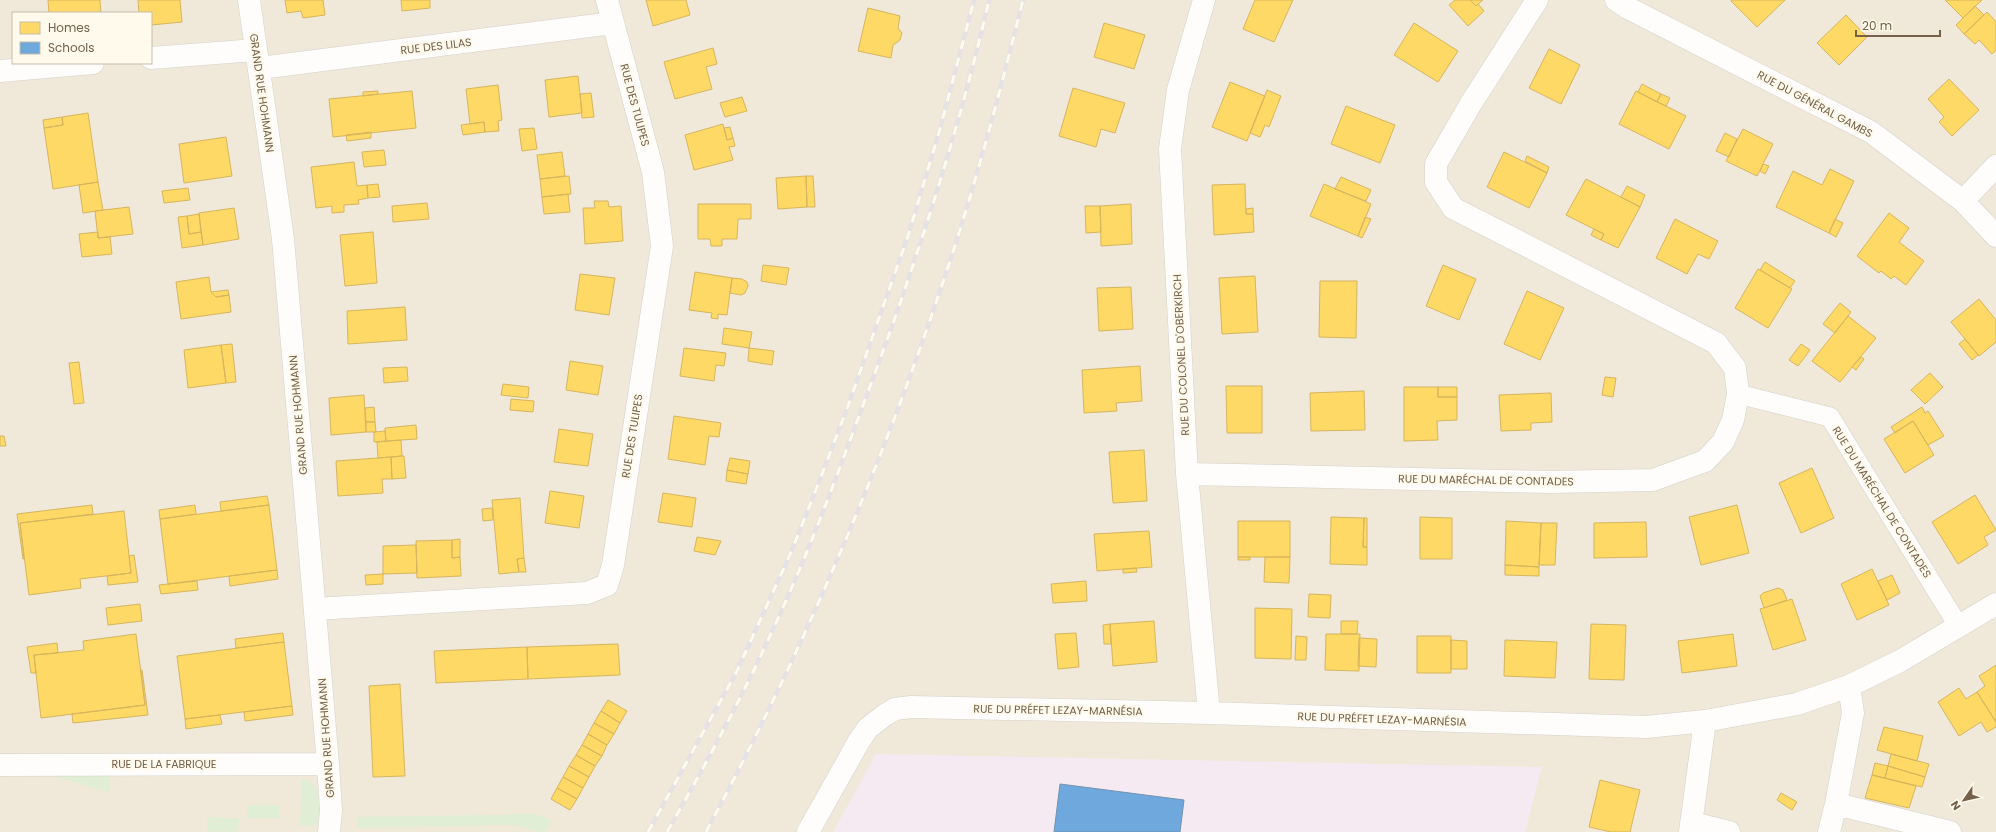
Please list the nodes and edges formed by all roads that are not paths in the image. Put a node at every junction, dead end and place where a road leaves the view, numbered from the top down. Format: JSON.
{"nodes":[{"id":1,"x":249,"y":0,"type":"edge"},
{"id":2,"x":607,"y":0,"type":"edge"},
{"id":3,"x":1204,"y":0,"type":"edge"},
{"id":4,"x":1537,"y":0,"type":"edge"},
{"id":5,"x":1616,"y":0,"type":"edge"},
{"id":6,"x":613,"y":23,"type":"junction"},
{"id":7,"x":152,"y":58,"type":"edge"},
{"id":8,"x":258,"y":59,"type":"junction"},
{"id":9,"x":81,"y":64,"type":"edge"},
{"id":10,"x":0,"y":71,"type":"edge"},
{"id":11,"x":1996,"y":166,"type":"edge"},
{"id":12,"x":1963,"y":201,"type":"junction"},
{"id":13,"x":1996,"y":236,"type":"edge"},
{"id":14,"x":1738,"y":394,"type":"junction"},
{"id":15,"x":1187,"y":474,"type":"junction"},
{"id":16,"x":1996,"y":604,"type":"edge"},
{"id":17,"x":315,"y":609,"type":"junction"},
{"id":18,"x":1959,"y":627,"type":"junction"},
{"id":19,"x":1849,"y":686,"type":"junction"},
{"id":20,"x":1209,"y":713,"type":"junction"},
{"id":21,"x":1705,"y":721,"type":"junction"},
{"id":22,"x":328,"y":764,"type":"junction"},
{"id":23,"x":0,"y":765,"type":"edge"},
{"id":24,"x":1836,"y":804,"type":"junction"},
{"id":25,"x":1691,"y":827,"type":"edge"},
{"id":26,"x":329,"y":832,"type":"edge"},
{"id":27,"x":808,"y":832,"type":"edge"},
{"id":28,"x":1729,"y":832,"type":"edge"},
{"id":29,"x":1829,"y":832,"type":"edge"},
{"id":30,"x":1950,"y":832,"type":"edge"}],
"edges":[{"from":1,"to":8,"type":"street","name":"GRAND RUE HOHMANN"},
{"from":2,"to":6,"type":"street","name":"RUE DES TULIPES"},
{"from":3,"to":15,"type":"street","name":"RUE DU COLONEL D'OBERKIRCH"},
{"from":4,"to":14,"type":"street","name":"RUE DU MARÉCHAL DE CONTADES"},
{"from":5,"to":12,"type":"street","name":"RUE DU GÉNÉRAL GAMBS"},
{"from":6,"to":8,"type":"street","name":"RUE DES LILAS"},
{"from":6,"to":17,"type":"street","name":"RUE DES TULIPES"},
{"from":7,"to":8,"type":"street","name":"RUE DES LILAS"},
{"from":8,"to":17,"type":"street","name":"GRAND RUE HOHMANN"},
{"from":9,"to":10,"type":"street"},
{"from":11,"to":12,"type":"street"},
{"from":12,"to":13,"type":"street","name":"RUE DU GÉNÉRAL GAMBS"},
{"from":14,"to":15,"type":"street","name":"RUE DU MARÉCHAL DE CONTADES"},
{"from":14,"to":18,"type":"street","name":"RUE DU MARÉCHAL DE CONTADES"},
{"from":15,"to":20,"type":"street","name":"RUE DU COLONEL D'OBERKIRCH"},
{"from":16,"to":18,"type":"street","name":"RUE DU PRÉFET LEZAY-MARNÉSIA"},
{"from":17,"to":22,"type":"street","name":"GRAND RUE HOHMANN"},
{"from":18,"to":19,"type":"street","name":"RUE DU PRÉFET LEZAY-MARNÉSIA"},
{"from":19,"to":21,"type":"street","name":"RUE DU PRÉFET LEZAY-MARNÉSIA"},
{"from":19,"to":24,"type":"street"},
{"from":20,"to":21,"type":"street","name":"RUE DU PRÉFET LEZAY-MARNÉSIA"},
{"from":20,"to":27,"type":"street","name":"RUE DU PRÉFET LEZAY-MARNÉSIA"},
{"from":21,"to":25,"type":"street"},
{"from":22,"to":23,"type":"street","name":"RUE DE LA FABRIQUE"},
{"from":22,"to":26,"type":"street","name":"GRAND RUE HOHMANN"},
{"from":24,"to":29,"type":"street"},
{"from":24,"to":30,"type":"street"},
{"from":25,"to":28,"type":"street"}]}
